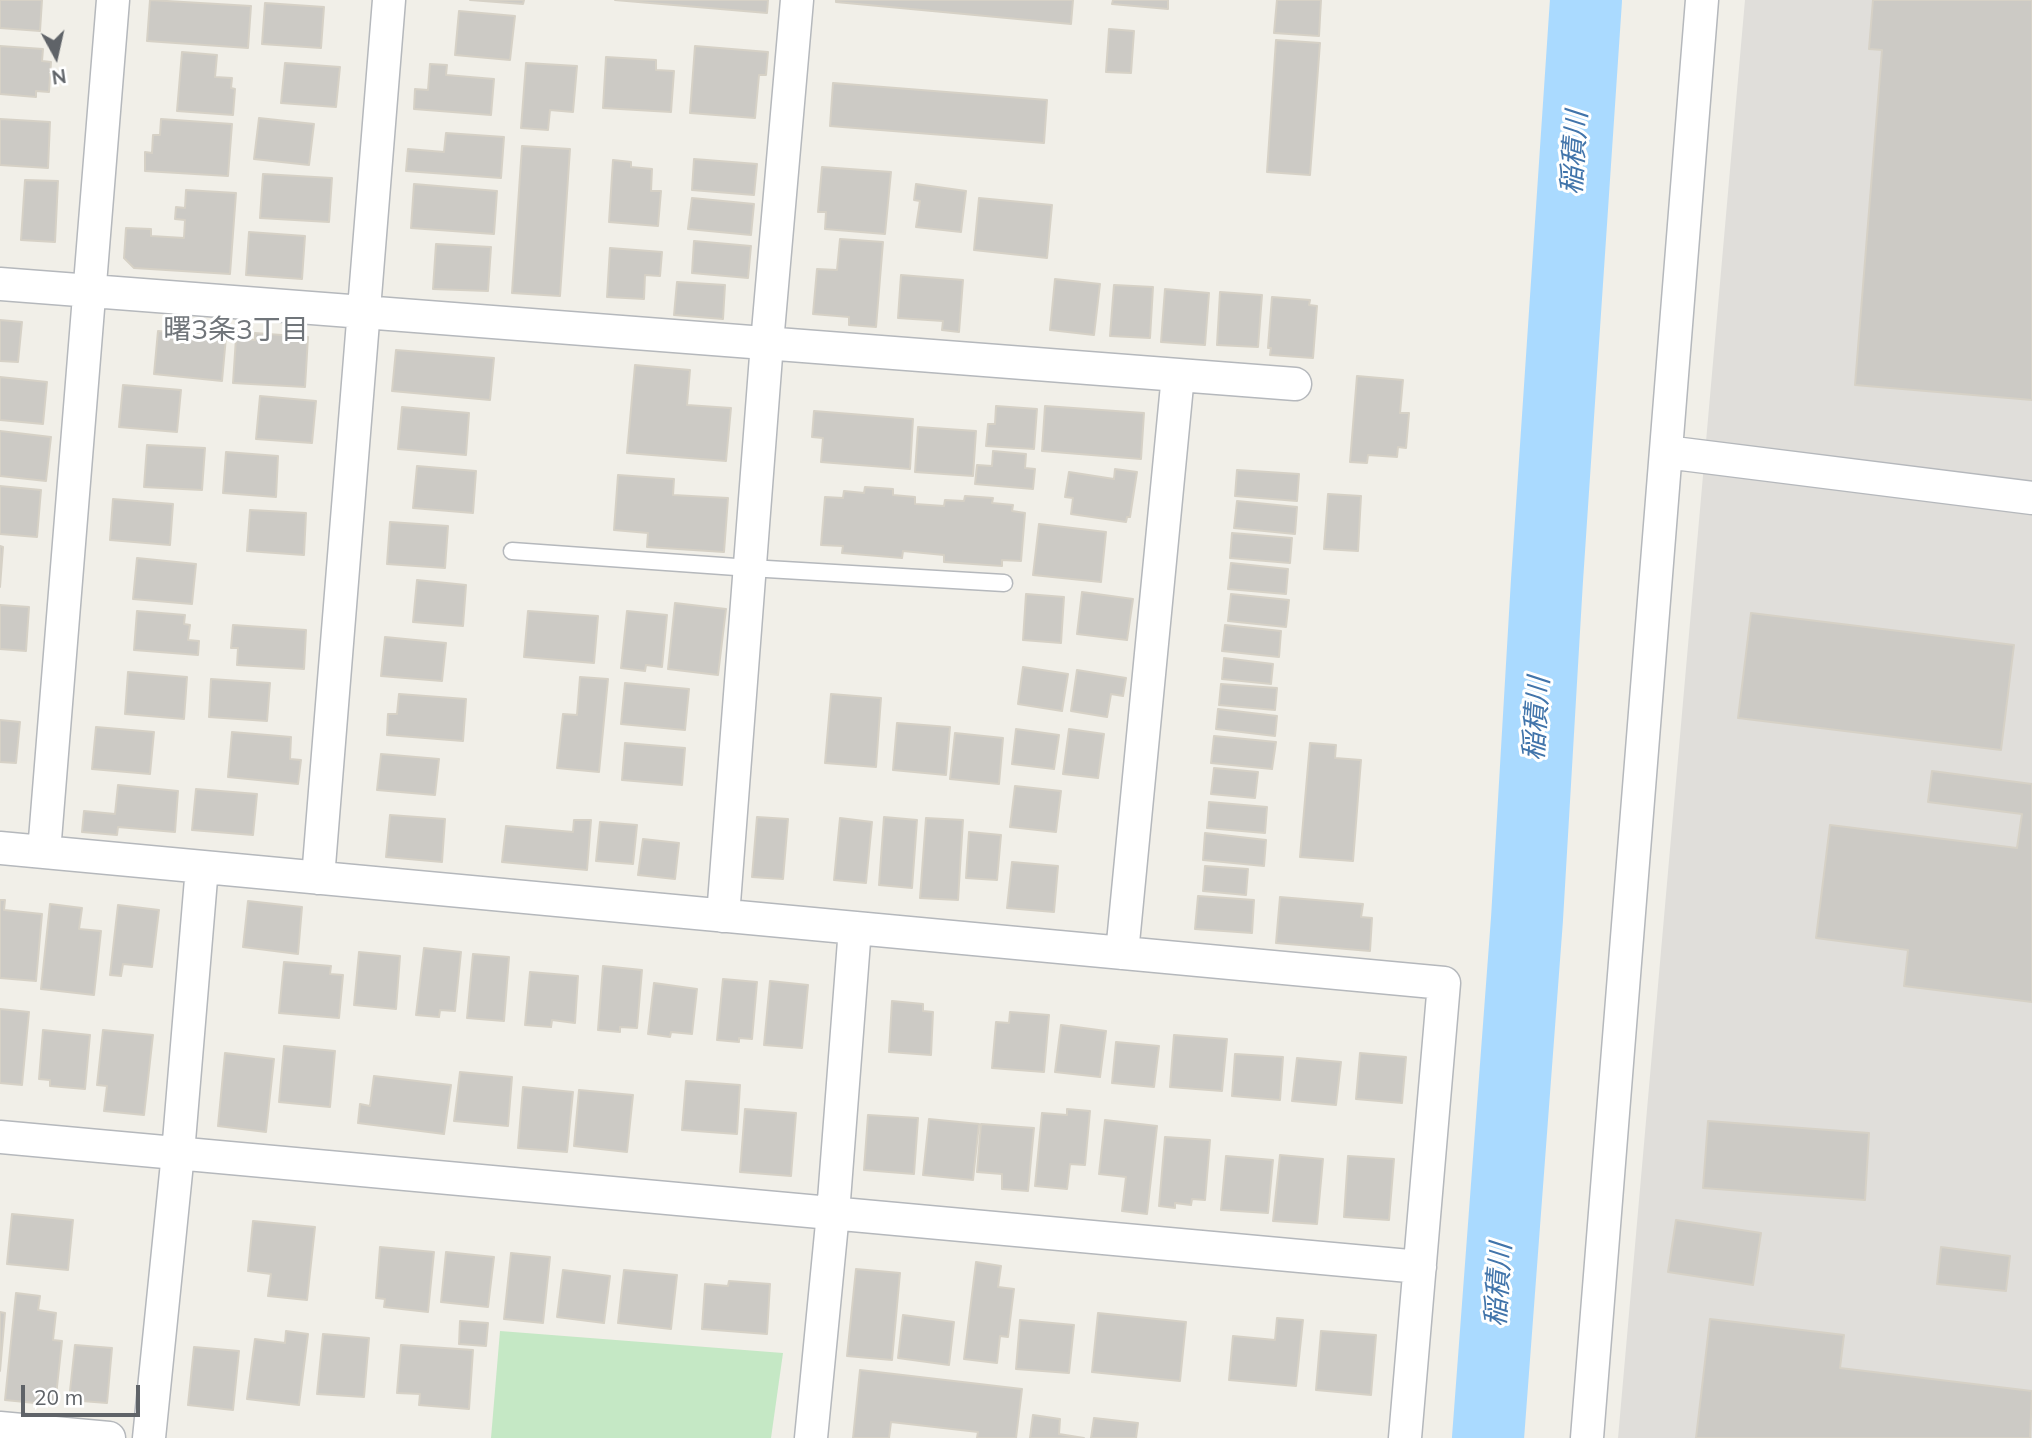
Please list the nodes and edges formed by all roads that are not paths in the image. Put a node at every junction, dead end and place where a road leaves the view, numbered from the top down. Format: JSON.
{"nodes":[{"id":1,"x":113,"y":0,"type":"edge"},
{"id":2,"x":389,"y":0,"type":"edge"},
{"id":3,"x":797,"y":0,"type":"edge"},
{"id":4,"x":1702,"y":0,"type":"edge"},
{"id":5,"x":0,"y":284,"type":"edge"},
{"id":6,"x":89,"y":291,"type":"junction"},
{"id":7,"x":363,"y":312,"type":"junction"},
{"id":8,"x":767,"y":343,"type":"junction"},
{"id":9,"x":1178,"y":375,"type":"junction"},
{"id":10,"x":1295,"y":384,"type":"dead end"},
{"id":11,"x":1666,"y":452,"type":"junction"},
{"id":12,"x":2032,"y":498,"type":"edge"},
{"id":13,"x":512,"y":551,"type":"dead end"},
{"id":14,"x":750,"y":568,"type":"junction"},
{"id":15,"x":1004,"y":583,"type":"dead end"},
{"id":16,"x":0,"y":848,"type":"edge"},
{"id":17,"x":44,"y":852,"type":"junction"},
{"id":18,"x":202,"y":867,"type":"junction"},
{"id":19,"x":318,"y":878,"type":"junction"},
{"id":20,"x":723,"y":916,"type":"junction"},
{"id":21,"x":855,"y":928,"type":"junction"},
{"id":22,"x":1122,"y":953,"type":"junction"},
{"id":23,"x":0,"y":1137,"type":"edge"},
{"id":24,"x":178,"y":1153,"type":"junction"},
{"id":25,"x":833,"y":1213,"type":"junction"},
{"id":26,"x":1420,"y":1267,"type":"junction"},
{"id":27,"x":0,"y":1428,"type":"edge"},
{"id":28,"x":109,"y":1438,"type":"edge"},
{"id":29,"x":149,"y":1438,"type":"edge"},
{"id":30,"x":811,"y":1438,"type":"edge"},
{"id":31,"x":1405,"y":1438,"type":"edge"},
{"id":32,"x":1587,"y":1438,"type":"edge"}],
"edges":[{"from":1,"to":6,"type":"street"},
{"from":2,"to":7,"type":"street"},
{"from":3,"to":8,"type":"street"},
{"from":4,"to":11,"type":"street"},
{"from":5,"to":6,"type":"street"},
{"from":6,"to":7,"type":"street"},
{"from":6,"to":17,"type":"street"},
{"from":7,"to":8,"type":"street"},
{"from":7,"to":19,"type":"street"},
{"from":8,"to":9,"type":"street"},
{"from":8,"to":14,"type":"street"},
{"from":9,"to":10,"type":"street"},
{"from":9,"to":22,"type":"street"},
{"from":11,"to":12,"type":"street"},
{"from":11,"to":32,"type":"street"},
{"from":13,"to":14,"type":"lane"},
{"from":14,"to":15,"type":"lane"},
{"from":14,"to":20,"type":"street"},
{"from":16,"to":17,"type":"street"},
{"from":17,"to":18,"type":"street"},
{"from":18,"to":19,"type":"street"},
{"from":18,"to":24,"type":"street"},
{"from":19,"to":20,"type":"street"},
{"from":20,"to":21,"type":"street"},
{"from":21,"to":22,"type":"street"},
{"from":21,"to":25,"type":"street"},
{"from":22,"to":26,"type":"street"},
{"from":23,"to":24,"type":"street"},
{"from":24,"to":25,"type":"street"},
{"from":24,"to":29,"type":"street"},
{"from":25,"to":26,"type":"street"},
{"from":25,"to":30,"type":"street"},
{"from":26,"to":31,"type":"street"},
{"from":27,"to":28,"type":"street"}]}
